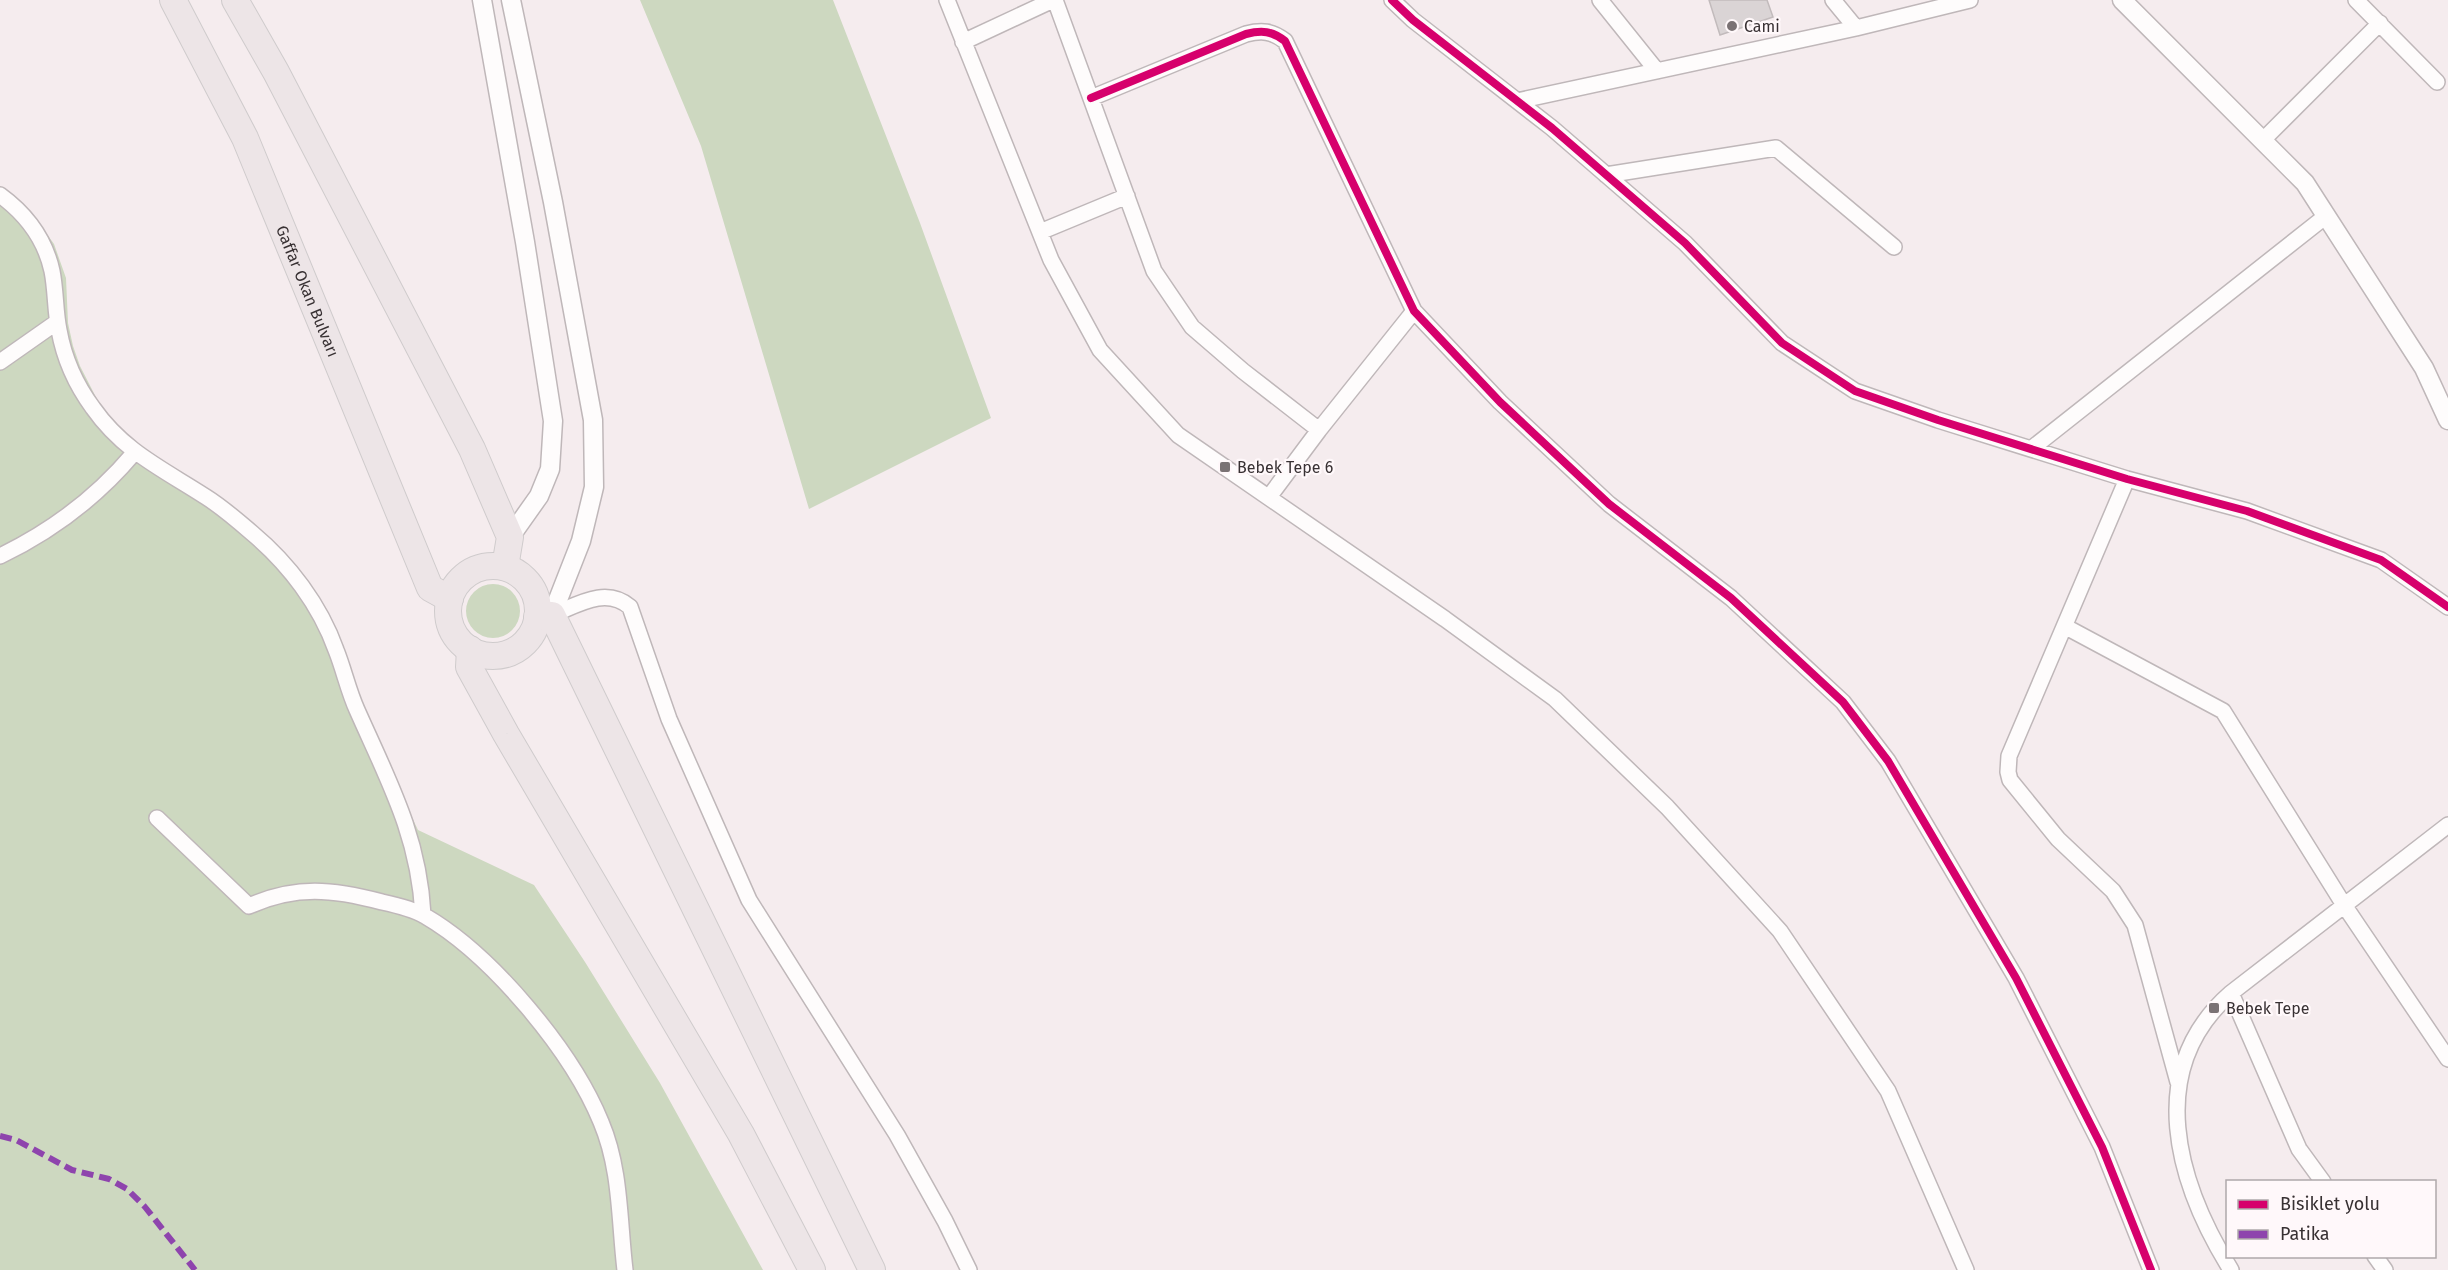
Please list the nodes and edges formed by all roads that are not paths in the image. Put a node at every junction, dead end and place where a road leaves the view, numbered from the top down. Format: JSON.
{"nodes":[{"id":1,"x":173,"y":0,"type":"edge"},
{"id":2,"x":235,"y":0,"type":"edge"},
{"id":3,"x":482,"y":0,"type":"edge"},
{"id":4,"x":510,"y":0,"type":"edge"},
{"id":5,"x":947,"y":0,"type":"edge"},
{"id":6,"x":1054,"y":0,"type":"edge"},
{"id":7,"x":1392,"y":0,"type":"edge"},
{"id":8,"x":1600,"y":0,"type":"edge"},
{"id":9,"x":1833,"y":0,"type":"edge"},
{"id":10,"x":1971,"y":0,"type":"edge"},
{"id":11,"x":2122,"y":0,"type":"edge"},
{"id":12,"x":2356,"y":0,"type":"edge"},
{"id":13,"x":2380,"y":23,"type":"junction"},
{"id":14,"x":1856,"y":28,"type":"junction"},
{"id":15,"x":963,"y":42,"type":"junction"},
{"id":16,"x":1657,"y":71,"type":"junction"},
{"id":17,"x":2437,"y":82,"type":"dead end"},
{"id":18,"x":1091,"y":98,"type":"junction"},
{"id":19,"x":1517,"y":101,"type":"junction"},
{"id":20,"x":2263,"y":140,"type":"junction"},
{"id":21,"x":1606,"y":175,"type":"junction"},
{"id":22,"x":0,"y":195,"type":"edge"},
{"id":23,"x":1127,"y":196,"type":"junction"},
{"id":24,"x":2326,"y":216,"type":"junction"},
{"id":25,"x":1040,"y":232,"type":"junction"},
{"id":26,"x":1894,"y":247,"type":"dead end"},
{"id":27,"x":1414,"y":311,"type":"junction"},
{"id":28,"x":57,"y":322,"type":"junction"},
{"id":29,"x":0,"y":362,"type":"edge"},
{"id":30,"x":2448,"y":420,"type":"edge"},
{"id":31,"x":1319,"y":430,"type":"junction"},
{"id":32,"x":2031,"y":449,"type":"junction"},
{"id":33,"x":134,"y":453,"type":"junction"},
{"id":34,"x":2127,"y":479,"type":"junction"},
{"id":35,"x":1269,"y":497,"type":"junction"},
{"id":36,"x":510,"y":537,"type":"junction"},
{"id":37,"x":0,"y":556,"type":"edge"},
{"id":38,"x":505,"y":567,"type":"junction"},
{"id":39,"x":440,"y":593,"type":"junction"},
{"id":40,"x":2448,"y":607,"type":"edge"},
{"id":41,"x":545,"y":616,"type":"junction"},
{"id":42,"x":2066,"y":627,"type":"junction"},
{"id":43,"x":470,"y":658,"type":"junction"},
{"id":44,"x":158,"y":818,"type":"dead end"},
{"id":45,"x":2448,"y":825,"type":"edge"},
{"id":46,"x":2344,"y":905,"type":"junction"},
{"id":47,"x":423,"y":915,"type":"junction"},
{"id":48,"x":2231,"y":993,"type":"junction"},
{"id":49,"x":2448,"y":1059,"type":"edge"},
{"id":50,"x":2178,"y":1082,"type":"junction"},
{"id":51,"x":2321,"y":1180,"type":"edge"},
{"id":52,"x":2376,"y":1258,"type":"edge"},
{"id":53,"x":625,"y":1270,"type":"edge"},
{"id":54,"x":812,"y":1270,"type":"edge"},
{"id":55,"x":872,"y":1270,"type":"edge"},
{"id":56,"x":969,"y":1270,"type":"edge"},
{"id":57,"x":1966,"y":1270,"type":"edge"},
{"id":58,"x":2151,"y":1270,"type":"edge"},
{"id":59,"x":2230,"y":1270,"type":"edge"},
{"id":60,"x":2385,"y":1270,"type":"edge"}],
"edges":[{"from":1,"to":39,"type":"highway","name":"Gaffar Okan Bulvarı"},
{"from":2,"to":36,"type":"highway"},
{"from":3,"to":36,"type":"street"},
{"from":4,"to":41,"type":"street"},
{"from":5,"to":15,"type":"street"},
{"from":6,"to":15,"type":"street"},
{"from":6,"to":18,"type":"street"},
{"from":7,"to":19,"type":"street"},
{"from":8,"to":16,"type":"street"},
{"from":9,"to":14,"type":"street"},
{"from":10,"to":14,"type":"street"},
{"from":11,"to":20,"type":"street"},
{"from":12,"to":13,"type":"street"},
{"from":13,"to":17,"type":"street"},
{"from":13,"to":20,"type":"street"},
{"from":14,"to":16,"type":"street"},
{"from":15,"to":25,"type":"street"},
{"from":16,"to":19,"type":"street"},
{"from":18,"to":23,"type":"street"},
{"from":18,"to":27,"type":"street"},
{"from":19,"to":21,"type":"street"},
{"from":20,"to":24,"type":"street"},
{"from":21,"to":26,"type":"street"},
{"from":21,"to":32,"type":"street"},
{"from":22,"to":28,"type":"street"},
{"from":23,"to":25,"type":"street"},
{"from":23,"to":31,"type":"street"},
{"from":24,"to":30,"type":"street"},
{"from":24,"to":32,"type":"street"},
{"from":25,"to":35,"type":"street"},
{"from":27,"to":31,"type":"street"},
{"from":27,"to":58,"type":"street"},
{"from":28,"to":29,"type":"street"},
{"from":28,"to":33,"type":"street"},
{"from":31,"to":35,"type":"street"},
{"from":32,"to":34,"type":"street"},
{"from":33,"to":37,"type":"street"},
{"from":33,"to":47,"type":"street"},
{"from":34,"to":40,"type":"street"},
{"from":34,"to":42,"type":"street"},
{"from":35,"to":57,"type":"street"},
{"from":36,"to":38,"type":"highway"},
{"from":38,"to":39,"type":"highway"},
{"from":38,"to":41,"type":"highway"},
{"from":39,"to":43,"type":"highway"},
{"from":41,"to":43,"type":"highway"},
{"from":41,"to":55,"type":"highway"},
{"from":41,"to":56,"type":"street"},
{"from":42,"to":46,"type":"street"},
{"from":42,"to":50,"type":"street"},
{"from":43,"to":54,"type":"highway"},
{"from":44,"to":47,"type":"street"},
{"from":45,"to":46,"type":"street"},
{"from":46,"to":48,"type":"street"},
{"from":46,"to":49,"type":"street"},
{"from":47,"to":53,"type":"street"},
{"from":48,"to":50,"type":"street"},
{"from":48,"to":51,"type":"street"},
{"from":50,"to":59,"type":"street"},
{"from":52,"to":60,"type":"street"}]}
